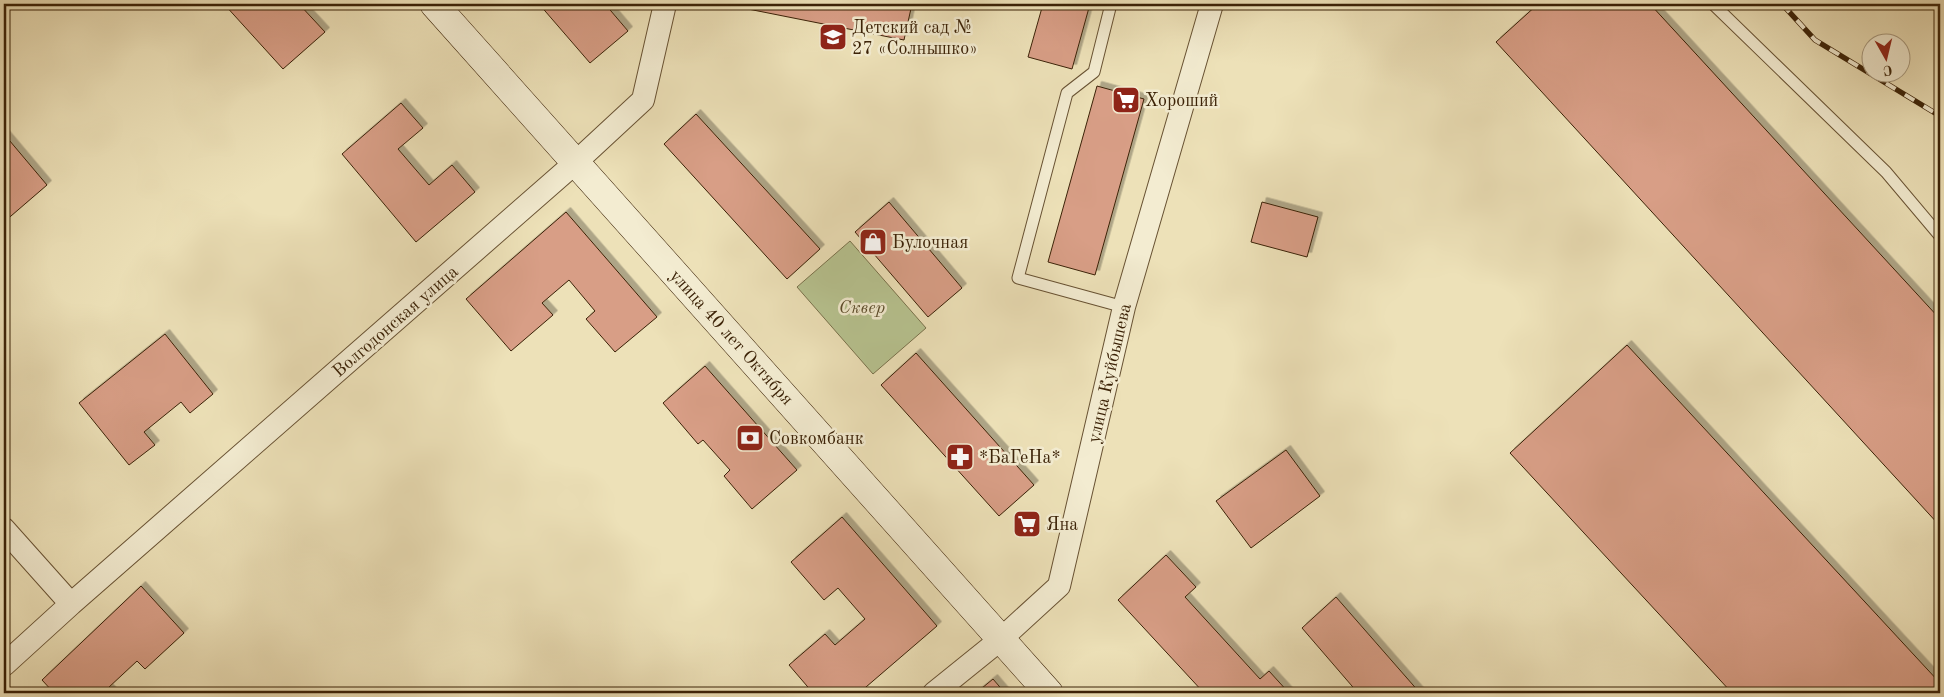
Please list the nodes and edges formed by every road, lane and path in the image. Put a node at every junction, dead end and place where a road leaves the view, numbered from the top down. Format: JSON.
{"nodes":[{"id":1,"x":434,"y":4,"type":"edge"},
{"id":2,"x":666,"y":4,"type":"edge"},
{"id":3,"x":1111,"y":4,"type":"edge"},
{"id":4,"x":1212,"y":4,"type":"edge"},
{"id":5,"x":1713,"y":4,"type":"edge"},
{"id":6,"x":575,"y":163,"type":"junction"},
{"id":7,"x":1940,"y":236,"type":"edge"},
{"id":8,"x":1124,"y":307,"type":"junction"},
{"id":9,"x":4,"y":529,"type":"edge"},
{"id":10,"x":71,"y":604,"type":"junction"},
{"id":11,"x":1001,"y":639,"type":"junction"},
{"id":12,"x":4,"y":665,"type":"edge"},
{"id":13,"x":934,"y":693,"type":"edge"},
{"id":14,"x":1049,"y":693,"type":"edge"}],
"edges":[{"from":1,"to":6,"type":"main road","name":"улица 40 лет Октября"},
{"from":2,"to":6,"type":"street","name":"Волгодонская улица"},
{"from":3,"to":8,"type":"lane"},
{"from":4,"to":8,"type":"street","name":"улица Куйбышева"},
{"from":5,"to":7,"type":"lane"},
{"from":6,"to":10,"type":"street","name":"Волгодонская улица"},
{"from":6,"to":11,"type":"main road","name":"улица 40 лет Октября"},
{"from":8,"to":11,"type":"street","name":"улица Куйбышева"},
{"from":9,"to":10,"type":"street"},
{"from":10,"to":12,"type":"street","name":"Волгодонская улица"},
{"from":11,"to":13,"type":"street","name":"улица Куйбышева"},
{"from":11,"to":14,"type":"main road","name":"улица 40 лет Октября"}]}
